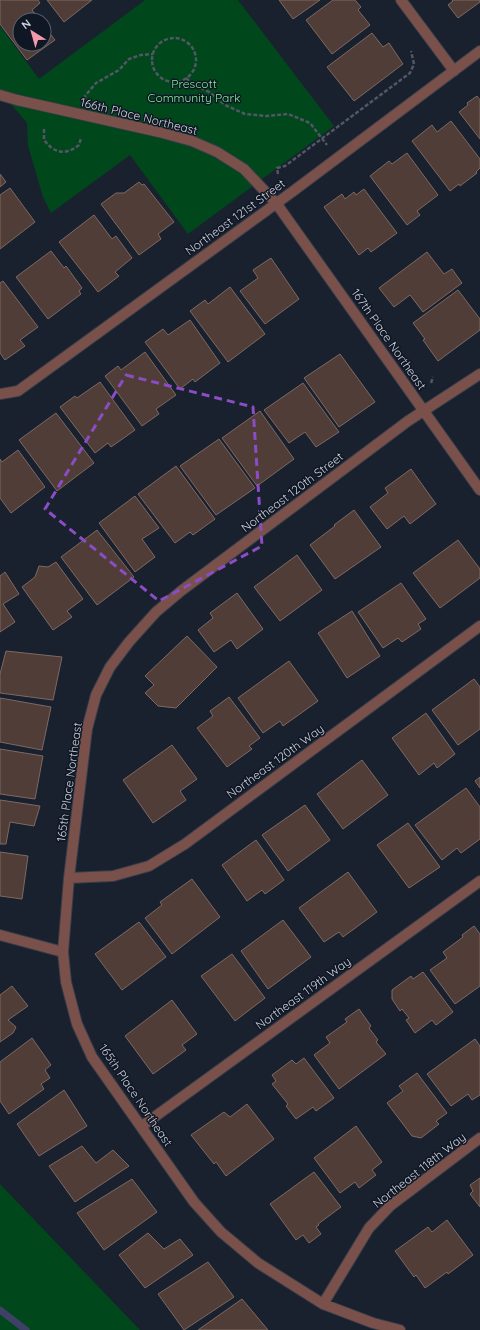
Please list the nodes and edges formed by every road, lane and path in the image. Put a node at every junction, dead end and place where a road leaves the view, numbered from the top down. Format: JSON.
{"nodes":[{"id":1,"x":401,"y":0,"type":"edge"},
{"id":2,"x":411,"y":51,"type":"dead end"},
{"id":3,"x":480,"y":51,"type":"edge"},
{"id":4,"x":153,"y":54,"type":"junction"},
{"id":5,"x":454,"y":71,"type":"junction"},
{"id":6,"x":191,"y":74,"type":"junction"},
{"id":7,"x":186,"y":78,"type":"junction"},
{"id":8,"x":190,"y":82,"type":"junction"},
{"id":9,"x":0,"y":94,"type":"edge"},
{"id":10,"x":82,"y":115,"type":"junction"},
{"id":11,"x":44,"y":129,"type":"dead end"},
{"id":12,"x":81,"y":138,"type":"dead end"},
{"id":13,"x":322,"y":138,"type":"junction"},
{"id":14,"x":337,"y":158,"type":"junction"},
{"id":15,"x":278,"y":174,"type":"dead end"},
{"id":16,"x":276,"y":203,"type":"junction"},
{"id":17,"x":480,"y":374,"type":"edge"},
{"id":18,"x":433,"y":377,"type":"dead end"},
{"id":19,"x":431,"y":383,"type":"dead end"},
{"id":20,"x":0,"y":394,"type":"edge"},
{"id":21,"x":424,"y":411,"type":"junction"},
{"id":22,"x":480,"y":490,"type":"edge"},
{"id":23,"x":480,"y":626,"type":"edge"},
{"id":24,"x":129,"y":642,"type":"joint"},
{"id":25,"x":69,"y":878,"type":"junction"},
{"id":26,"x":480,"y":881,"type":"edge"},
{"id":27,"x":0,"y":935,"type":"edge"},
{"id":28,"x":63,"y":952,"type":"junction"},
{"id":29,"x":142,"y":1126,"type":"junction"},
{"id":30,"x":480,"y":1138,"type":"edge"},
{"id":31,"x":323,"y":1304,"type":"junction"},
{"id":32,"x":400,"y":1330,"type":"edge"}],
"edges":[{"from":1,"to":5,"type":"street"},
{"from":2,"to":13,"type":"path"},
{"from":3,"to":5,"type":"street","name":"Northeast 121st Street"},
{"from":4,"to":6,"type":"path"},
{"from":4,"to":7,"type":"path"},
{"from":4,"to":10,"type":"path"},
{"from":5,"to":14,"type":"street","name":"Northeast 121st Street"},
{"from":6,"to":7,"type":"path"},
{"from":6,"to":8,"type":"path"},
{"from":7,"to":8,"type":"path"},
{"from":8,"to":13,"type":"path"},
{"from":9,"to":10,"type":"street","name":"166th Place Northeast"},
{"from":10,"to":16,"type":"street","name":"166th Place Northeast"},
{"from":11,"to":12,"type":"path"},
{"from":13,"to":14,"type":"path"},
{"from":13,"to":15,"type":"path"},
{"from":14,"to":16,"type":"street","name":"Northeast 121st Street"},
{"from":16,"to":20,"type":"street","name":"Northeast 121st Street"},
{"from":16,"to":21,"type":"street","name":"167th Place Northeast"},
{"from":17,"to":21,"type":"street","name":"Northeast 120th Street"},
{"from":18,"to":19,"type":"path"},
{"from":21,"to":22,"type":"street","name":"167th Place Northeast"},
{"from":21,"to":24,"type":"street","name":"Northeast 120th Street"},
{"from":23,"to":25,"type":"street","name":"Northeast 120th Way"},
{"from":24,"to":25,"type":"street","name":"165th Place Northeast"},
{"from":25,"to":28,"type":"street","name":"165th Place Northeast"},
{"from":26,"to":29,"type":"street","name":"Northeast 119th Way"},
{"from":27,"to":28,"type":"street"},
{"from":28,"to":29,"type":"street","name":"165th Place Northeast"},
{"from":29,"to":31,"type":"street","name":"165th Place Northeast"},
{"from":30,"to":31,"type":"street","name":"Northeast 118th Way"},
{"from":31,"to":32,"type":"street","name":"165th Place Northeast"}]}
